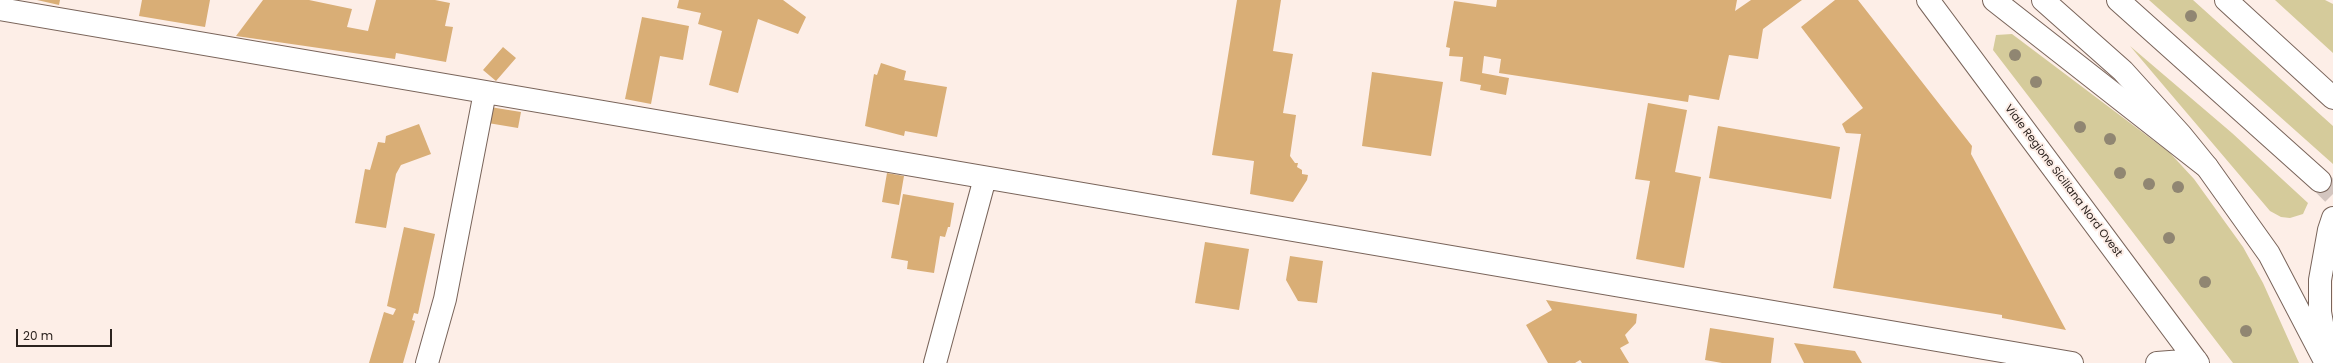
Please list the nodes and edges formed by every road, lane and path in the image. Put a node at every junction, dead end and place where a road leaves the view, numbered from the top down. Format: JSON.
{"nodes":[{"id":1,"x":1928,"y":0,"type":"edge"},
{"id":2,"x":1994,"y":0,"type":"edge"},
{"id":3,"x":2043,"y":0,"type":"edge"},
{"id":4,"x":2118,"y":0,"type":"edge"},
{"id":5,"x":2226,"y":0,"type":"edge"},
{"id":6,"x":0,"y":9,"type":"edge"},
{"id":7,"x":485,"y":92,"type":"junction"},
{"id":8,"x":2333,"y":98,"type":"edge"},
{"id":9,"x":2207,"y":167,"type":"junction"},
{"id":10,"x":985,"y":178,"type":"junction"},
{"id":11,"x":2320,"y":181,"type":"tunnel mouth"},
{"id":12,"x":2331,"y":224,"type":"edge"},
{"id":13,"x":2197,"y":362,"type":"edge"},
{"id":14,"x":427,"y":363,"type":"edge"},
{"id":15,"x":935,"y":363,"type":"edge"},
{"id":16,"x":2072,"y":363,"type":"edge"},
{"id":17,"x":2158,"y":363,"type":"edge"},
{"id":18,"x":2326,"y":363,"type":"edge"},
{"id":19,"x":2331,"y":363,"type":"edge"}],
"edges":[{"from":1,"to":13,"type":"street","name":"Viale Regione Siciliana Nord Ovest"},
{"from":2,"to":9,"type":"street"},
{"from":3,"to":9,"type":"street"},
{"from":4,"to":11,"type":"street"},
{"from":5,"to":8,"type":"street"},
{"from":6,"to":7,"type":"street"},
{"from":7,"to":10,"type":"street"},
{"from":7,"to":14,"type":"street"},
{"from":9,"to":18,"type":"street"},
{"from":10,"to":15,"type":"street"},
{"from":10,"to":16,"type":"street"},
{"from":12,"to":19,"type":"street"},
{"from":13,"to":17,"type":"street"}]}
